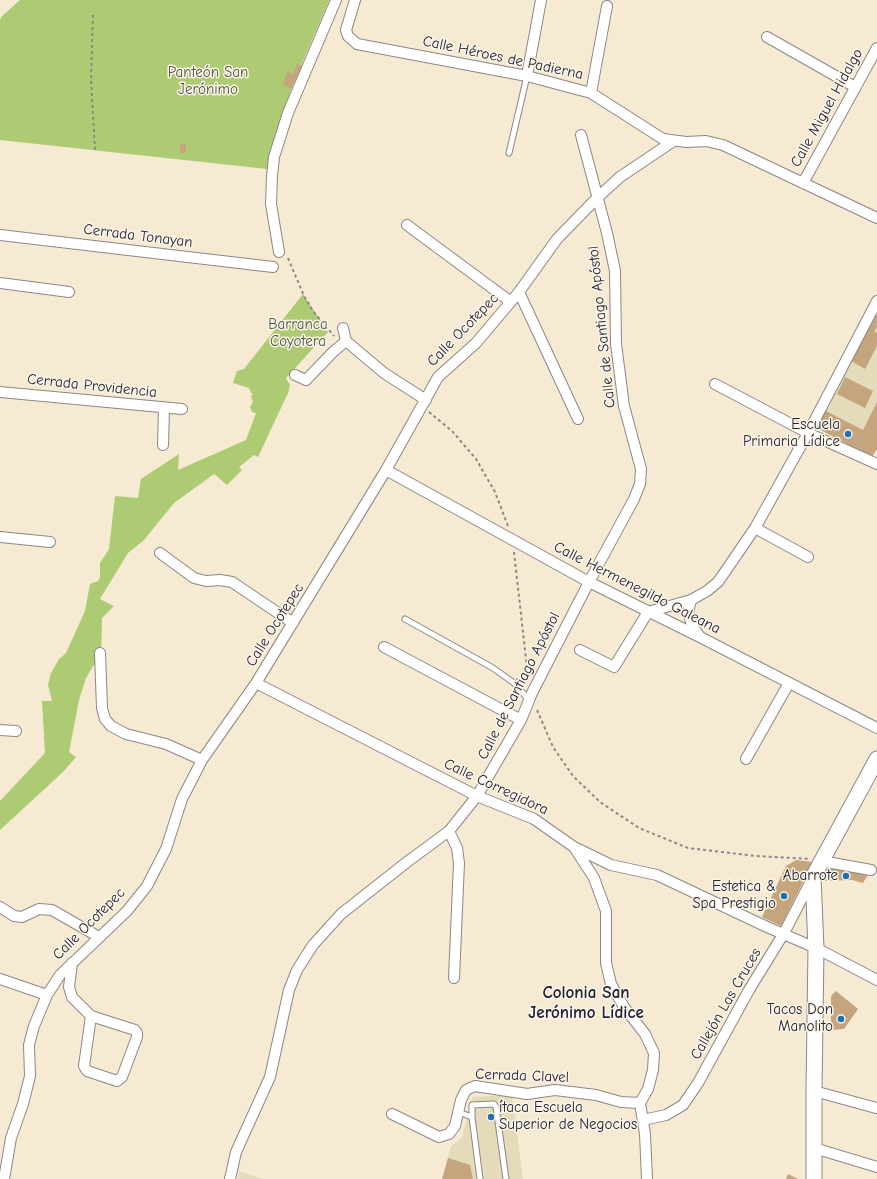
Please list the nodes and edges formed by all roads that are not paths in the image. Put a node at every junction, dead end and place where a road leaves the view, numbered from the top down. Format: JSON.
{"nodes":[{"id":1,"x":336,"y":0,"type":"edge"},
{"id":2,"x":355,"y":0,"type":"edge"},
{"id":3,"x":541,"y":0,"type":"edge"},
{"id":4,"x":608,"y":6,"type":"dead end"},
{"id":5,"x":767,"y":37,"type":"dead end"},
{"id":6,"x":877,"y":48,"type":"edge"},
{"id":7,"x":527,"y":76,"type":"junction"},
{"id":8,"x":855,"y":87,"type":"junction"},
{"id":9,"x":592,"y":93,"type":"junction"},
{"id":10,"x":581,"y":135,"type":"dead end"},
{"id":11,"x":672,"y":142,"type":"junction"},
{"id":12,"x":509,"y":153,"type":"dead end"},
{"id":13,"x":803,"y":183,"type":"junction"},
{"id":14,"x":597,"y":198,"type":"junction"},
{"id":15,"x":877,"y":218,"type":"edge"},
{"id":16,"x":407,"y":225,"type":"dead end"},
{"id":17,"x":0,"y":235,"type":"edge"},
{"id":18,"x":283,"y":254,"type":"road end"},
{"id":19,"x":273,"y":267,"type":"dead end"},
{"id":20,"x":0,"y":283,"type":"edge"},
{"id":21,"x":69,"y":292,"type":"dead end"},
{"id":22,"x":519,"y":292,"type":"junction"},
{"id":23,"x":877,"y":301,"type":"edge"},
{"id":24,"x":510,"y":302,"type":"junction"},
{"id":25,"x":343,"y":328,"type":"dead end"},
{"id":26,"x":343,"y":341,"type":"junction"},
{"id":27,"x":295,"y":375,"type":"dead end"},
{"id":28,"x":715,"y":384,"type":"dead end"},
{"id":29,"x":0,"y":392,"type":"edge"},
{"id":30,"x":426,"y":400,"type":"junction"},
{"id":31,"x":164,"y":408,"type":"junction"},
{"id":32,"x":182,"y":410,"type":"dead end"},
{"id":33,"x":578,"y":419,"type":"dead end"},
{"id":34,"x":808,"y":433,"type":"junction"},
{"id":35,"x":164,"y":446,"type":"dead end"},
{"id":36,"x":877,"y":464,"type":"edge"},
{"id":37,"x":386,"y":470,"type":"junction"},
{"id":38,"x":755,"y":528,"type":"junction"},
{"id":39,"x":0,"y":537,"type":"edge"},
{"id":40,"x":50,"y":542,"type":"dead end"},
{"id":41,"x":160,"y":553,"type":"dead end"},
{"id":42,"x":808,"y":557,"type":"dead end"},
{"id":43,"x":589,"y":582,"type":"junction"},
{"id":44,"x":691,"y":600,"type":"junction"},
{"id":45,"x":648,"y":612,"type":"junction"},
{"id":46,"x":405,"y":619,"type":"dead end"},
{"id":47,"x":293,"y":623,"type":"junction"},
{"id":48,"x":700,"y":637,"type":"junction"},
{"id":49,"x":384,"y":647,"type":"dead end"},
{"id":50,"x":580,"y":650,"type":"dead end"},
{"id":51,"x":100,"y":652,"type":"dead end"},
{"id":52,"x":256,"y":683,"type":"junction"},
{"id":53,"x":789,"y":683,"type":"junction"},
{"id":54,"x":532,"y":702,"type":"junction"},
{"id":55,"x":520,"y":720,"type":"junction"},
{"id":56,"x":877,"y":728,"type":"edge"},
{"id":57,"x":0,"y":730,"type":"edge"},
{"id":58,"x":16,"y":731,"type":"dead end"},
{"id":59,"x":746,"y":759,"type":"dead end"},
{"id":60,"x":202,"y":760,"type":"junction"},
{"id":61,"x":877,"y":760,"type":"edge"},
{"id":62,"x":477,"y":796,"type":"junction"},
{"id":63,"x":449,"y":831,"type":"junction"},
{"id":64,"x":574,"y":847,"type":"junction"},
{"id":65,"x":819,"y":860,"type":"junction"},
{"id":66,"x":871,"y":870,"type":"dead end"},
{"id":67,"x":813,"y":877,"type":"junction"},
{"id":68,"x":0,"y":907,"type":"edge"},
{"id":69,"x":784,"y":933,"type":"junction"},
{"id":70,"x":99,"y":937,"type":"junction"},
{"id":71,"x":816,"y":948,"type":"junction"},
{"id":72,"x":72,"y":963,"type":"junction"},
{"id":73,"x":454,"y":978,"type":"dead end"},
{"id":74,"x":0,"y":979,"type":"edge"},
{"id":75,"x":877,"y":980,"type":"edge"},
{"id":76,"x":48,"y":995,"type":"junction"},
{"id":77,"x":91,"y":1016,"type":"junction"},
{"id":78,"x":814,"y":1091,"type":"junction"},
{"id":79,"x":640,"y":1103,"type":"junction"},
{"id":80,"x":876,"y":1108,"type":"dead end"},
{"id":81,"x":458,"y":1112,"type":"junction"},
{"id":82,"x":392,"y":1114,"type":"dead end"},
{"id":83,"x":472,"y":1117,"type":"junction"},
{"id":84,"x":643,"y":1120,"type":"junction"},
{"id":85,"x":814,"y":1148,"type":"junction"},
{"id":86,"x":877,"y":1167,"type":"edge"},
{"id":87,"x":3,"y":1178,"type":"edge"},
{"id":88,"x":230,"y":1179,"type":"edge"},
{"id":89,"x":480,"y":1179,"type":"edge"},
{"id":90,"x":506,"y":1179,"type":"edge"},
{"id":91,"x":647,"y":1179,"type":"edge"},
{"id":92,"x":814,"y":1179,"type":"edge"}],
"edges":[{"from":1,"to":18,"type":"street"},
{"from":2,"to":7,"type":"street","name":"Calle Héroes de Padierna"},
{"from":3,"to":7,"type":"street"},
{"from":4,"to":9,"type":"street"},
{"from":5,"to":8,"type":"street"},
{"from":6,"to":8,"type":"street","name":"Calle Miguel Hidalgo"},
{"from":7,"to":9,"type":"street","name":"Calle Héroes de Padierna"},
{"from":7,"to":12,"type":"lane"},
{"from":8,"to":13,"type":"street","name":"Calle Miguel Hidalgo"},
{"from":9,"to":11,"type":"street","name":"Calle Héroes de Padierna"},
{"from":10,"to":14,"type":"street","name":"Calle de Santiago Apóstol"},
{"from":11,"to":13,"type":"street","name":"Calle Héroes de Padierna"},
{"from":11,"to":14,"type":"street","name":"Calle Ocotepec"},
{"from":13,"to":15,"type":"street","name":"Calle Héroes de Padierna"},
{"from":14,"to":22,"type":"street","name":"Calle Ocotepec"},
{"from":14,"to":43,"type":"street","name":"Calle de Santiago Apóstol"},
{"from":16,"to":24,"type":"street"},
{"from":17,"to":19,"type":"street","name":"Cerrada Tonayan"},
{"from":20,"to":21,"type":"street"},
{"from":22,"to":24,"type":"street","name":"Calle Ocotepec"},
{"from":22,"to":33,"type":"street"},
{"from":23,"to":34,"type":"street"},
{"from":24,"to":30,"type":"street","name":"Calle Ocotepec"},
{"from":25,"to":26,"type":"street"},
{"from":26,"to":27,"type":"street"},
{"from":26,"to":30,"type":"street"},
{"from":28,"to":34,"type":"street"},
{"from":29,"to":31,"type":"street","name":"Cerrada Providencia"},
{"from":30,"to":37,"type":"street","name":"Calle Ocotepec"},
{"from":31,"to":32,"type":"street","name":"Cerrada Providencia"},
{"from":31,"to":35,"type":"street"},
{"from":34,"to":36,"type":"street"},
{"from":34,"to":38,"type":"street"},
{"from":37,"to":43,"type":"street","name":"Calle Hermenegildo Galeana"},
{"from":37,"to":47,"type":"street","name":"Calle Ocotepec"},
{"from":38,"to":42,"type":"street"},
{"from":38,"to":44,"type":"street"},
{"from":39,"to":40,"type":"street"},
{"from":41,"to":47,"type":"street"},
{"from":43,"to":45,"type":"street","name":"Calle Hermenegildo Galeana"},
{"from":43,"to":54,"type":"street","name":"Calle de Santiago Apóstol"},
{"from":44,"to":45,"type":"street"},
{"from":44,"to":48,"type":"street"},
{"from":45,"to":48,"type":"street","name":"Calle Hermenegildo Galeana"},
{"from":45,"to":50,"type":"street"},
{"from":46,"to":54,"type":"lane"},
{"from":47,"to":52,"type":"street","name":"Calle Ocotepec"},
{"from":48,"to":53,"type":"street","name":"Calle Hermenegildo Galeana"},
{"from":49,"to":55,"type":"street"},
{"from":51,"to":60,"type":"street"},
{"from":52,"to":60,"type":"street","name":"Calle Ocotepec"},
{"from":52,"to":62,"type":"street","name":"Calle Corregidora"},
{"from":53,"to":56,"type":"street","name":"Calle Hermenegildo Galeana"},
{"from":53,"to":59,"type":"street"},
{"from":54,"to":55,"type":"street","name":"Calle de Santiago Apóstol"},
{"from":55,"to":62,"type":"street","name":"Calle de Santiago Apóstol"},
{"from":57,"to":58,"type":"street"},
{"from":60,"to":70,"type":"street","name":"Calle Ocotepec"},
{"from":61,"to":65,"type":"main road"},
{"from":62,"to":63,"type":"street","name":"Calle de Santiago Apóstol"},
{"from":62,"to":64,"type":"street","name":"Calle Corregidora"},
{"from":63,"to":73,"type":"street"},
{"from":63,"to":88,"type":"street","name":"Calle de Santiago Apóstol"},
{"from":64,"to":69,"type":"street","name":"Calle Corregidora"},
{"from":64,"to":79,"type":"street"},
{"from":65,"to":66,"type":"street"},
{"from":65,"to":67,"type":"main road"},
{"from":67,"to":69,"type":"street","name":"Callejón Las Cruces"},
{"from":67,"to":71,"type":"main road"},
{"from":68,"to":70,"type":"street"},
{"from":69,"to":71,"type":"street","name":"Calle Corregidora"},
{"from":69,"to":84,"type":"street","name":"Callejón Las Cruces"},
{"from":70,"to":72,"type":"street","name":"Calle Ocotepec"},
{"from":71,"to":75,"type":"street","name":"Calle Corregidora"},
{"from":71,"to":78,"type":"main road"},
{"from":72,"to":76,"type":"street","name":"Calle Ocotepec"},
{"from":72,"to":77,"type":"street"},
{"from":74,"to":76,"type":"street"},
{"from":76,"to":87,"type":"street","name":"Calle Ocotepec"},
{"from":77,"to":77,"type":"street"},
{"from":78,"to":80,"type":"street"},
{"from":78,"to":85,"type":"main road"},
{"from":79,"to":81,"type":"street","name":"Cerrada Clavel"},
{"from":79,"to":84,"type":"street"},
{"from":81,"to":82,"type":"street","name":"Cerrada Clavel"},
{"from":81,"to":83,"type":"lane"},
{"from":83,"to":89,"type":"lane"},
{"from":83,"to":90,"type":"lane"},
{"from":84,"to":91,"type":"street"},
{"from":85,"to":86,"type":"street"},
{"from":85,"to":92,"type":"main road"}]}
